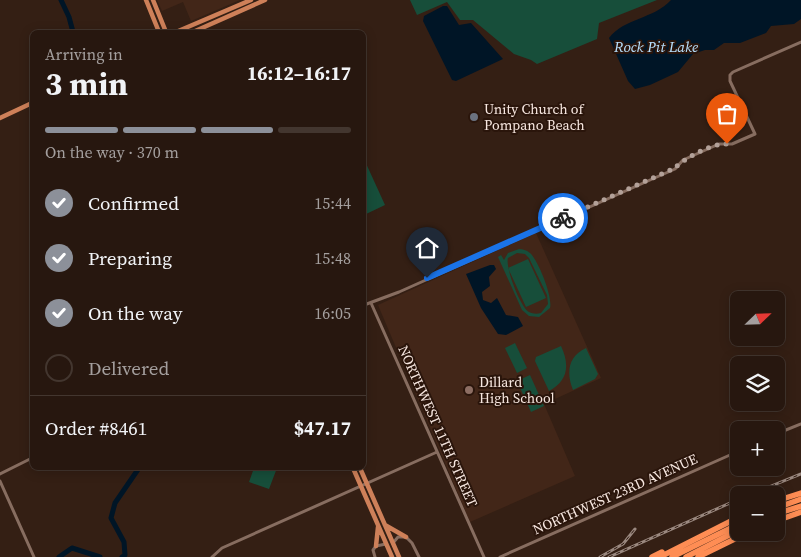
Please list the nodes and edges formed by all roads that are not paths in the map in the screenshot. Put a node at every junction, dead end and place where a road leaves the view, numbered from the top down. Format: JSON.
{"nodes":[{"id":1,"x":146,"y":0,"type":"edge"},
{"id":2,"x":153,"y":0,"type":"edge"},
{"id":3,"x":251,"y":0,"type":"edge"},
{"id":4,"x":265,"y":0,"type":"edge"},
{"id":5,"x":158,"y":30,"type":"edge"},
{"id":6,"x":165,"y":30,"type":"edge"},
{"id":7,"x":181,"y":30,"type":"edge"},
{"id":8,"x":198,"y":30,"type":"edge"},
{"id":9,"x":801,"y":42,"type":"edge"},
{"id":10,"x":30,"y":104,"type":"edge"},
{"id":11,"x":0,"y":118,"type":"edge"},
{"id":12,"x":370,"y":304,"type":"junction"},
{"id":13,"x":366,"y":306,"type":"edge"},
{"id":14,"x":801,"y":424,"type":"edge"},
{"id":15,"x":785,"y":430,"type":"edge"},
{"id":16,"x":437,"y":452,"type":"junction"},
{"id":17,"x":730,"y":455,"type":"edge"},
{"id":18,"x":30,"y":459,"type":"edge"},
{"id":19,"x":354,"y":470,"type":"edge"},
{"id":20,"x":361,"y":470,"type":"edge"},
{"id":21,"x":0,"y":474,"type":"edge"},
{"id":22,"x":0,"y":481,"type":"edge"},
{"id":23,"x":366,"y":482,"type":"junction"},
{"id":24,"x":361,"y":485,"type":"junction"},
{"id":25,"x":801,"y":492,"type":"edge"},
{"id":26,"x":785,"y":498,"type":"edge"},
{"id":27,"x":801,"y":499,"type":"edge"},
{"id":28,"x":785,"y":505,"type":"edge"},
{"id":29,"x":801,"y":506,"type":"edge"},
{"id":30,"x":801,"y":511,"type":"edge"},
{"id":31,"x":785,"y":512,"type":"edge"},
{"id":32,"x":785,"y":514,"type":"edge"},
{"id":33,"x":785,"y":517,"type":"edge"},
{"id":34,"x":730,"y":521,"type":"edge"},
{"id":35,"x":378,"y":523,"type":"junction"},
{"id":36,"x":384,"y":524,"type":"junction"},
{"id":37,"x":730,"y":528,"type":"edge"},
{"id":38,"x":730,"y":535,"type":"edge"},
{"id":39,"x":406,"y":536,"type":"junction"},
{"id":40,"x":694,"y":539,"type":"junction"},
{"id":41,"x":731,"y":541,"type":"edge"},
{"id":42,"x":393,"y":543,"type":"junction"},
{"id":43,"x":387,"y":544,"type":"junction"},
{"id":44,"x":376,"y":546,"type":"junction"},
{"id":45,"x":34,"y":557,"type":"edge"},
{"id":46,"x":212,"y":557,"type":"edge"},
{"id":47,"x":375,"y":557,"type":"edge"},
{"id":48,"x":392,"y":557,"type":"edge"},
{"id":49,"x":399,"y":557,"type":"edge"},
{"id":50,"x":419,"y":557,"type":"edge"},
{"id":51,"x":484,"y":557,"type":"edge"},
{"id":52,"x":500,"y":557,"type":"edge"},
{"id":53,"x":652,"y":557,"type":"edge"},
{"id":54,"x":660,"y":557,"type":"edge"},
{"id":55,"x":672,"y":557,"type":"edge"},
{"id":56,"x":686,"y":557,"type":"edge"},
{"id":57,"x":698,"y":557,"type":"edge"}],
"edges":[{"from":1,"to":5,"type":"main road"},
{"from":2,"to":6,"type":"main road"},
{"from":3,"to":7,"type":"main road"},
{"from":4,"to":8,"type":"main road"},
{"from":9,"to":12,"type":"street"},
{"from":10,"to":11,"type":"main road"},
{"from":12,"to":13,"type":"street"},
{"from":12,"to":16,"type":"street","name":"NORTHWEST 11TH STREET"},
{"from":14,"to":15,"type":"street"},
{"from":16,"to":23,"type":"street"},
{"from":16,"to":51,"type":"street","name":"NORTHWEST 11TH STREET"},
{"from":17,"to":52,"type":"street","name":"NORTHWEST 23RD AVENUE"},
{"from":18,"to":21,"type":"street"},
{"from":19,"to":24,"type":"main road"},
{"from":20,"to":23,"type":"main road"},
{"from":22,"to":45,"type":"street"},
{"from":23,"to":24,"type":"street"},
{"from":23,"to":36,"type":"main road"},
{"from":24,"to":35,"type":"main road"},
{"from":24,"to":46,"type":"street"},
{"from":25,"to":26,"type":"highway"},
{"from":27,"to":28,"type":"highway"},
{"from":29,"to":31,"type":"highway"},
{"from":30,"to":32,"type":"highway"},
{"from":30,"to":33,"type":"highway"},
{"from":34,"to":40,"type":"highway"},
{"from":35,"to":43,"type":"main road"},
{"from":35,"to":44,"type":"main road"},
{"from":36,"to":39,"type":"main road"},
{"from":36,"to":42,"type":"main road"},
{"from":37,"to":55,"type":"highway"},
{"from":38,"to":56,"type":"highway"},
{"from":39,"to":42,"type":"street"},
{"from":39,"to":50,"type":"street"},
{"from":40,"to":53,"type":"highway"},
{"from":40,"to":54,"type":"highway"},
{"from":41,"to":57,"type":"highway"},
{"from":42,"to":49,"type":"main road"},
{"from":43,"to":44,"type":"street"},
{"from":43,"to":48,"type":"main road"},
{"from":44,"to":47,"type":"street"}]}
